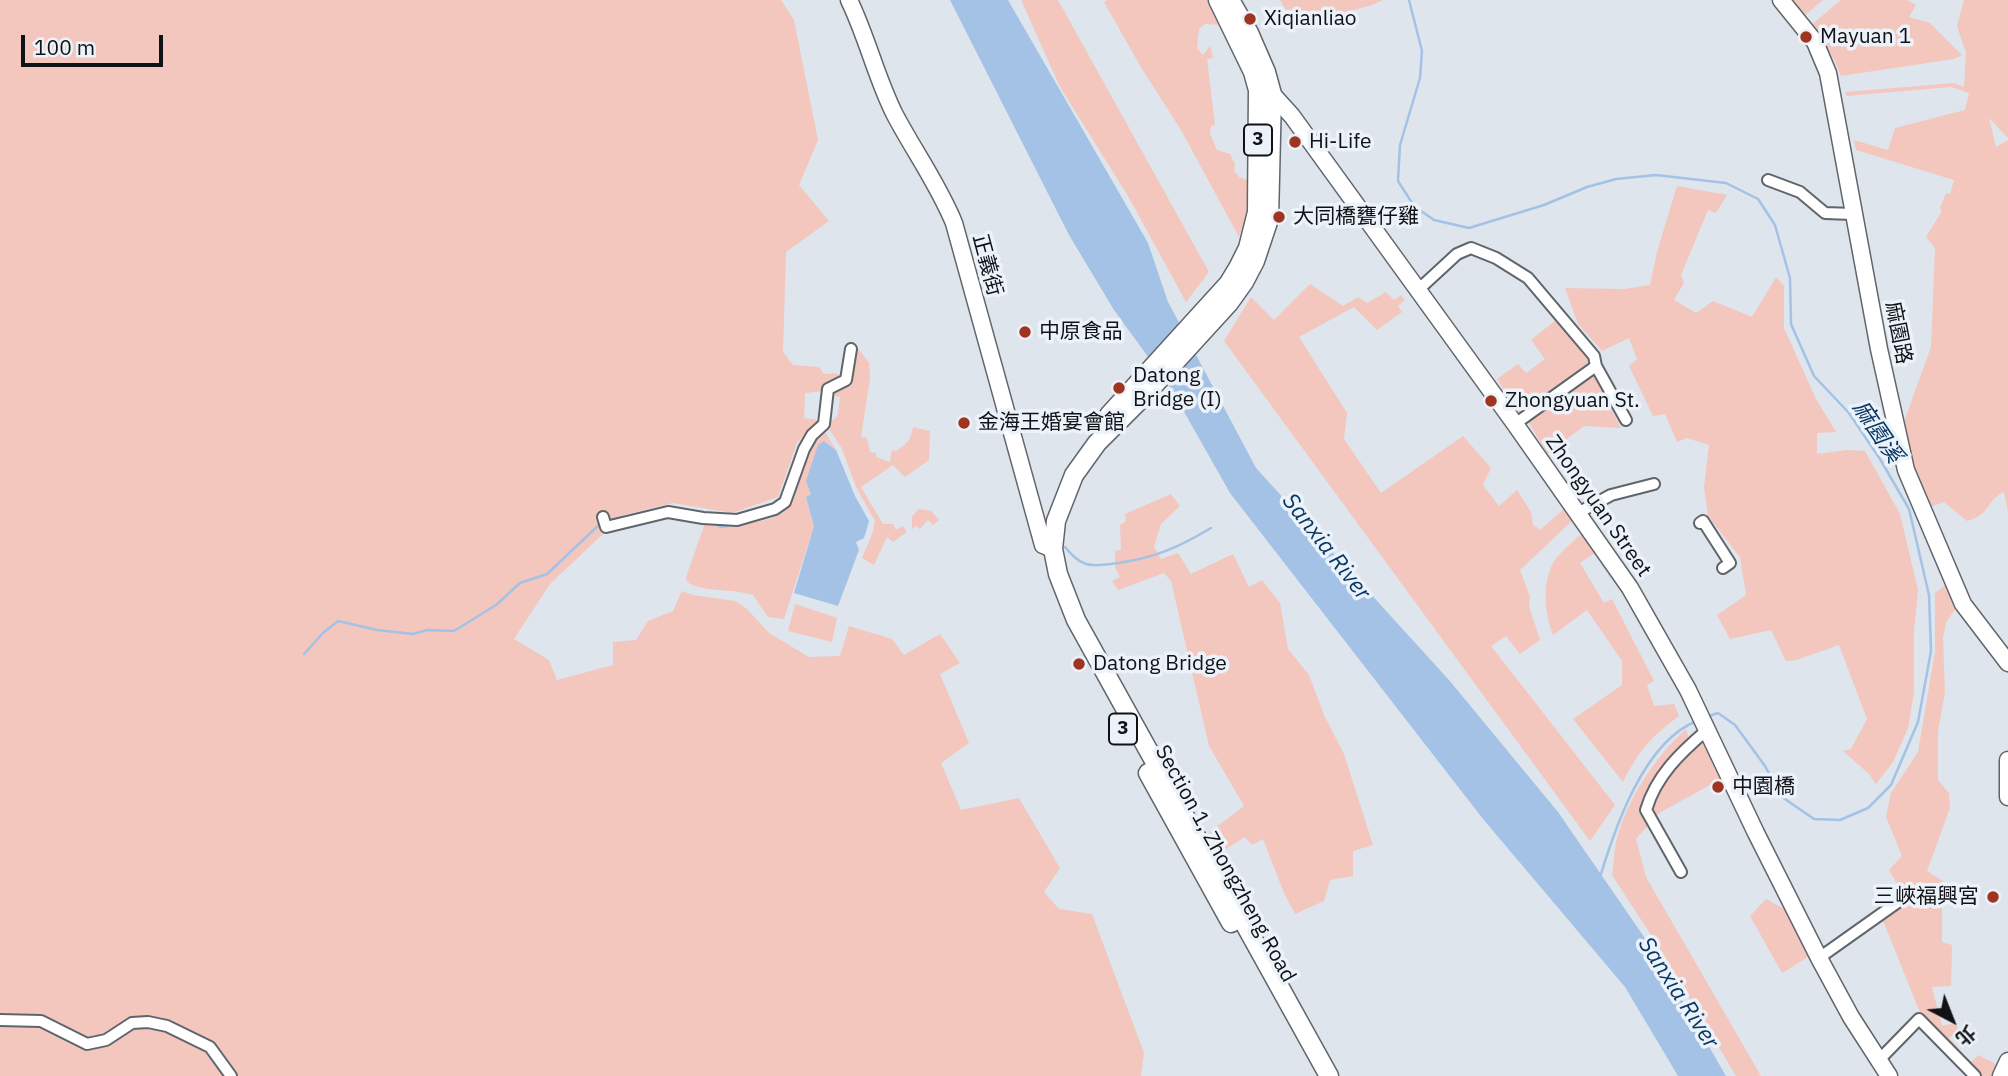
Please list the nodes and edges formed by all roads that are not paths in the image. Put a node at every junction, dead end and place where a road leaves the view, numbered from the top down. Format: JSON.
{"nodes":[{"id":1,"x":849,"y":0,"type":"edge"},
{"id":2,"x":1218,"y":0,"type":"edge"},
{"id":3,"x":1230,"y":0,"type":"edge"},
{"id":4,"x":1781,"y":0,"type":"edge"},
{"id":5,"x":1265,"y":92,"type":"junction"},
{"id":6,"x":1768,"y":180,"type":"dead end"},
{"id":7,"x":1853,"y":214,"type":"junction"},
{"id":8,"x":1418,"y":290,"type":"junction"},
{"id":9,"x":850,"y":349,"type":"dead end"},
{"id":10,"x":1596,"y":366,"type":"junction"},
{"id":11,"x":1626,"y":420,"type":"dead end"},
{"id":12,"x":1515,"y":424,"type":"junction"},
{"id":13,"x":1654,"y":484,"type":"dead end"},
{"id":14,"x":1578,"y":513,"type":"junction"},
{"id":15,"x":604,"y":521,"type":"dead end"},
{"id":16,"x":1700,"y":523,"type":"dead end"},
{"id":17,"x":1048,"y":547,"type":"junction"},
{"id":18,"x":1723,"y":568,"type":"dead end"},
{"id":19,"x":2008,"y":663,"type":"edge"},
{"id":20,"x":1707,"y":730,"type":"junction"},
{"id":21,"x":2008,"y":760,"type":"edge"},
{"id":22,"x":2007,"y":787,"type":"edge"},
{"id":23,"x":1681,"y":872,"type":"dead end"},
{"id":24,"x":1898,"y":902,"type":"dead end"},
{"id":25,"x":1819,"y":958,"type":"junction"},
{"id":26,"x":0,"y":1020,"type":"edge"},
{"id":27,"x":1879,"y":1060,"type":"junction"},
{"id":28,"x":2008,"y":1060,"type":"edge"},
{"id":29,"x":231,"y":1076,"type":"edge"},
{"id":30,"x":1316,"y":1076,"type":"edge"},
{"id":31,"x":1329,"y":1076,"type":"edge"},
{"id":32,"x":1889,"y":1076,"type":"edge"},
{"id":33,"x":1975,"y":1076,"type":"edge"},
{"id":34,"x":2001,"y":1076,"type":"edge"}],
"edges":[{"from":1,"to":17,"type":"street","name":"正義街"},
{"from":2,"to":5,"type":"main road","number":"3"},
{"from":3,"to":5,"type":"main road","number":"3"},
{"from":4,"to":7,"type":"street","name":"麻園路"},
{"from":5,"to":8,"type":"street","name":"Zhongyuan Street"},
{"from":5,"to":17,"type":"main road","name":"Section 1, Zhongzheng Road","number":"3"},
{"from":6,"to":7,"type":"street"},
{"from":7,"to":19,"type":"street","name":"麻園路"},
{"from":8,"to":10,"type":"street"},
{"from":8,"to":12,"type":"street","name":"Zhongyuan Street"},
{"from":9,"to":15,"type":"street"},
{"from":10,"to":11,"type":"street"},
{"from":10,"to":12,"type":"street"},
{"from":12,"to":14,"type":"street","name":"Zhongyuan Street"},
{"from":13,"to":14,"type":"street"},
{"from":14,"to":20,"type":"street","name":"Zhongyuan Street"},
{"from":16,"to":18,"type":"street"},
{"from":17,"to":30,"type":"main road","name":"Section 1, Zhongzheng Road","number":"3"},
{"from":17,"to":31,"type":"main road","name":"Section 1, Zhongzheng Road","number":"3"},
{"from":20,"to":23,"type":"street"},
{"from":20,"to":25,"type":"street"},
{"from":21,"to":22,"type":"street"},
{"from":24,"to":25,"type":"street"},
{"from":25,"to":27,"type":"street"},
{"from":26,"to":29,"type":"street"},
{"from":27,"to":32,"type":"street"},
{"from":27,"to":33,"type":"street"},
{"from":28,"to":34,"type":"street"}]}
